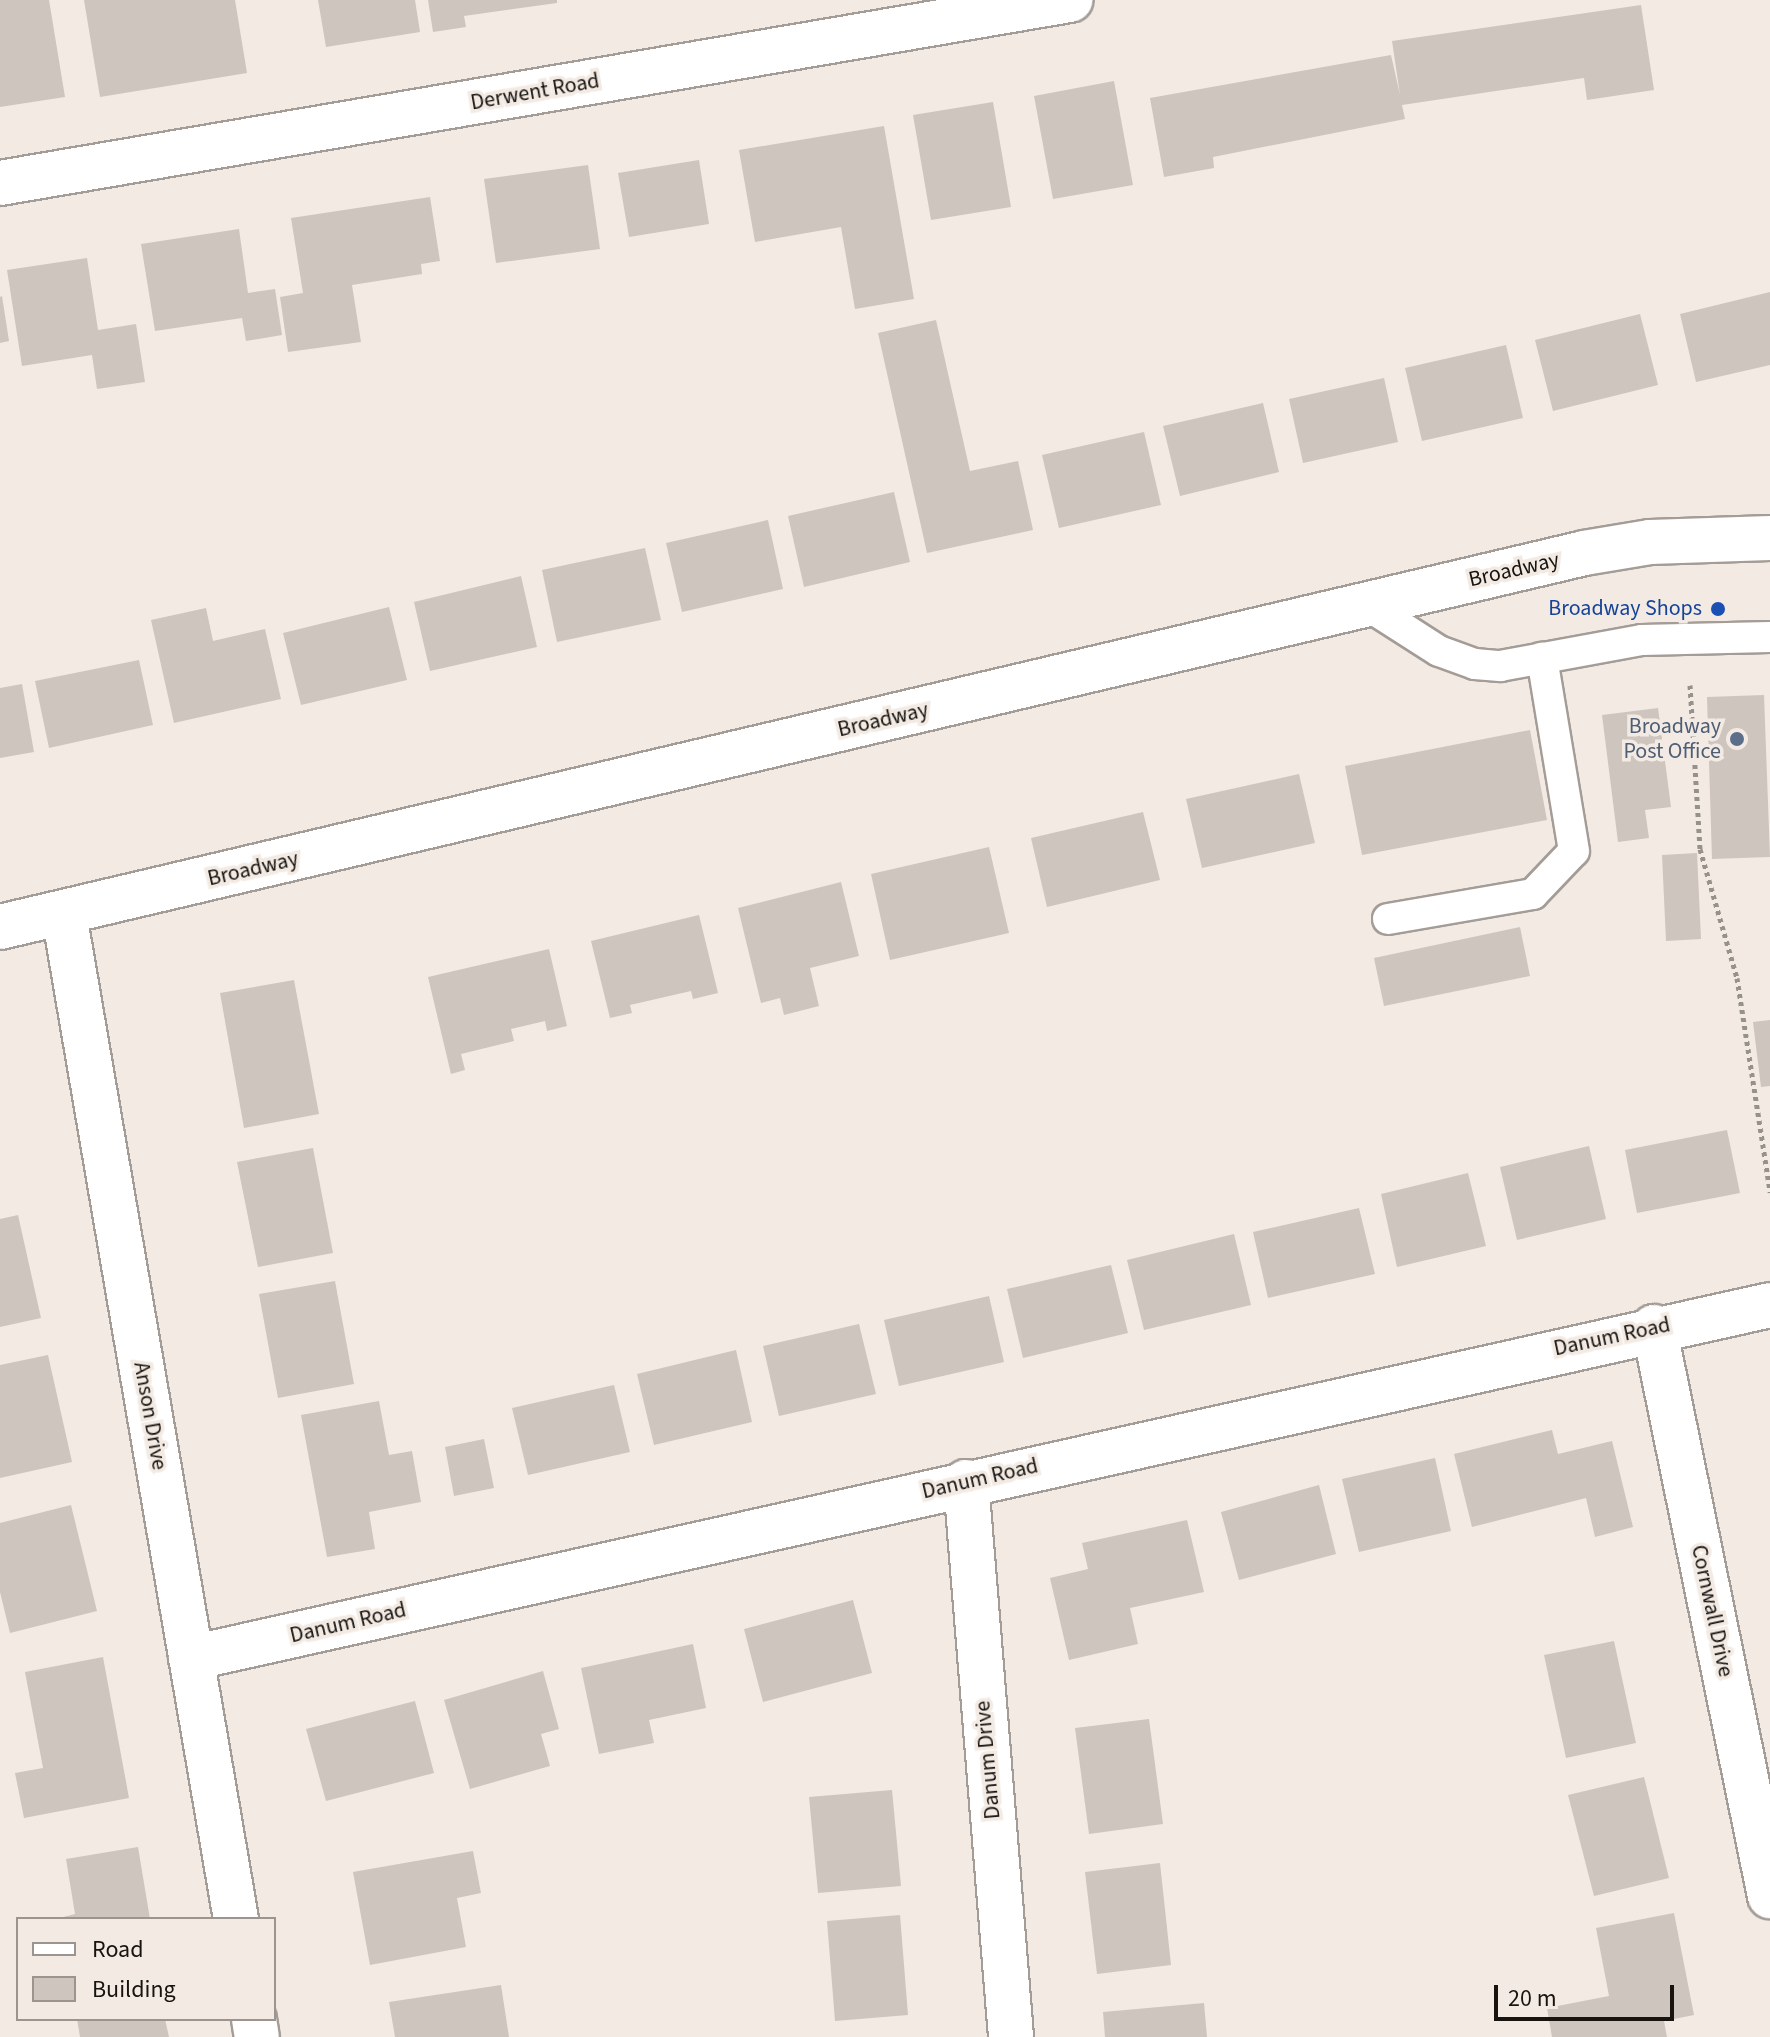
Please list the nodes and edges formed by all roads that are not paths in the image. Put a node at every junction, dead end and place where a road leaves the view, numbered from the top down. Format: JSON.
{"nodes":[{"id":1,"x":1070,"y":0,"type":"edge"},
{"id":2,"x":0,"y":183,"type":"edge"},
{"id":3,"x":1770,"y":538,"type":"edge"},
{"id":4,"x":1367,"y":605,"type":"junction"},
{"id":5,"x":1770,"y":637,"type":"edge"},
{"id":6,"x":1542,"y":658,"type":"junction"},
{"id":7,"x":64,"y":914,"type":"junction"},
{"id":8,"x":1388,"y":919,"type":"dead end"},
{"id":9,"x":0,"y":927,"type":"edge"},
{"id":10,"x":1770,"y":1305,"type":"edge"},
{"id":11,"x":1654,"y":1327,"type":"junction"},
{"id":12,"x":966,"y":1482,"type":"junction"},
{"id":13,"x":191,"y":1658,"type":"junction"},
{"id":14,"x":1770,"y":1896,"type":"edge"},
{"id":15,"x":236,"y":1917,"type":"edge"},
{"id":16,"x":1011,"y":2037,"type":"edge"}],
"edges":[{"from":1,"to":2,"type":"street","name":"Derwent Road"},
{"from":3,"to":4,"type":"street","name":"Broadway"},
{"from":4,"to":6,"type":"lane"},
{"from":4,"to":7,"type":"street","name":"Broadway"},
{"from":5,"to":6,"type":"lane"},
{"from":6,"to":8,"type":"lane"},
{"from":7,"to":9,"type":"street","name":"Broadway"},
{"from":7,"to":13,"type":"street","name":"Anson Drive"},
{"from":10,"to":11,"type":"street","name":"Danum Road"},
{"from":11,"to":12,"type":"street","name":"Danum Road"},
{"from":11,"to":14,"type":"street","name":"Cornwall Drive"},
{"from":12,"to":13,"type":"street","name":"Danum Road"},
{"from":12,"to":16,"type":"street","name":"Danum Drive"},
{"from":13,"to":15,"type":"street","name":"Anson Drive"}]}
